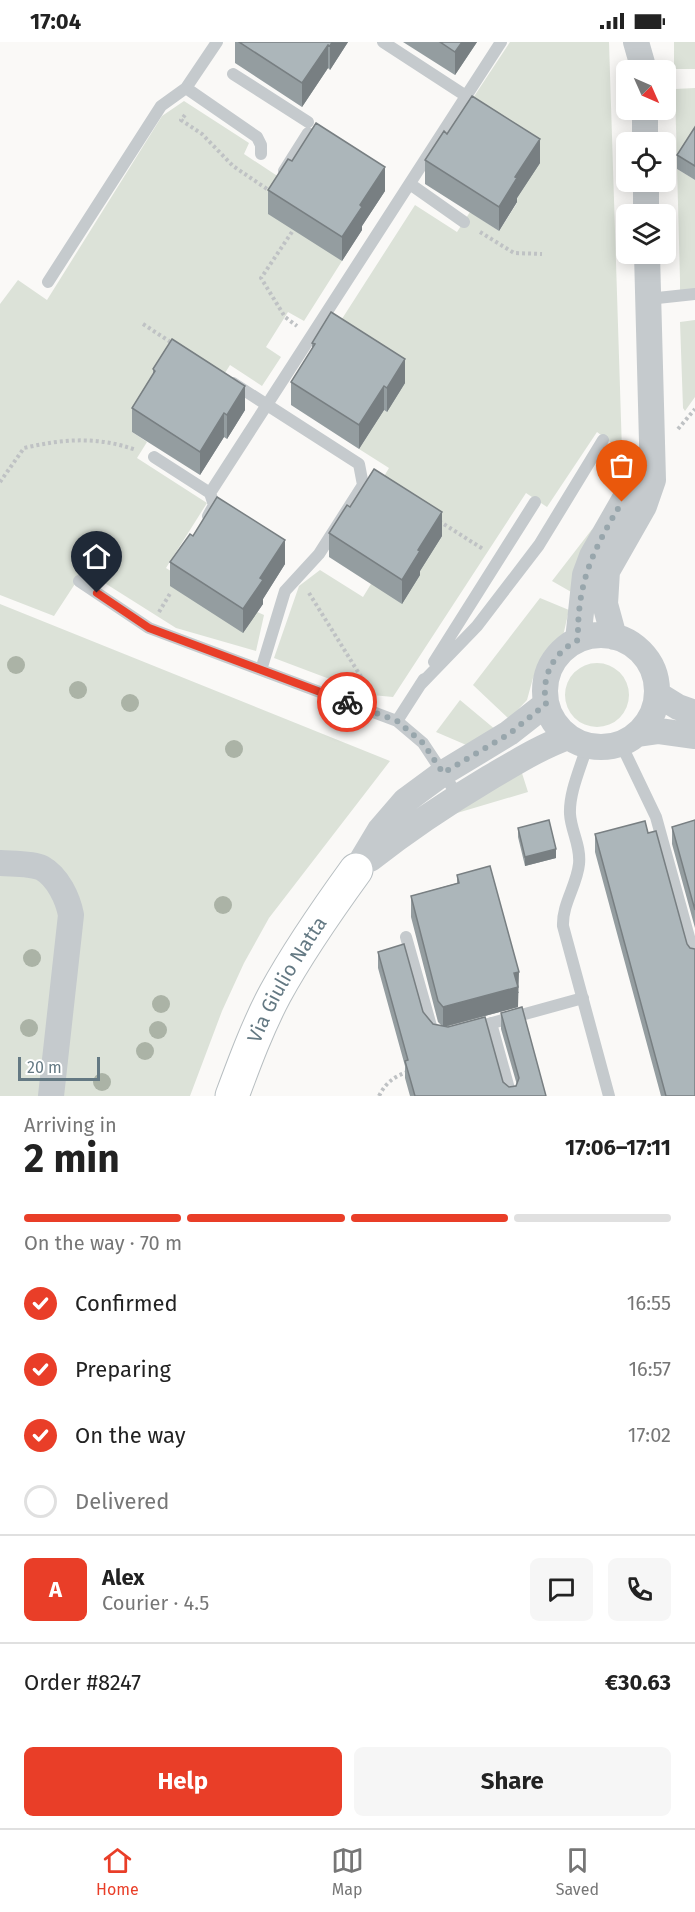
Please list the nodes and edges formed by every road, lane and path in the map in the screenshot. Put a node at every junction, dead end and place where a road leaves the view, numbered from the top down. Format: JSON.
{"nodes":[{"id":1,"x":218,"y":42,"type":"edge"},
{"id":2,"x":383,"y":42,"type":"edge"},
{"id":3,"x":501,"y":42,"type":"edge"},
{"id":4,"x":233,"y":75,"type":"dead end"},
{"id":5,"x":186,"y":88,"type":"junction"},
{"id":6,"x":197,"y":96,"type":"junction"},
{"id":7,"x":466,"y":96,"type":"junction"},
{"id":8,"x":261,"y":154,"type":"dead end"},
{"id":9,"x":284,"y":171,"type":"joint"},
{"id":10,"x":410,"y":184,"type":"junction"},
{"id":11,"x":464,"y":222,"type":"joint"},
{"id":12,"x":292,"y":232,"type":"edge"},
{"id":13,"x":542,"y":254,"type":"dead end"},
{"id":14,"x":647,"y":264,"type":"edge"},
{"id":15,"x":48,"y":282,"type":"dead end"},
{"id":16,"x":695,"y":294,"type":"edge"},
{"id":17,"x":648,"y":299,"type":"junction"},
{"id":18,"x":143,"y":324,"type":"dead end"},
{"id":19,"x":312,"y":336,"type":"junction"},
{"id":20,"x":179,"y":347,"type":"edge"},
{"id":21,"x":223,"y":376,"type":"edge"},
{"id":22,"x":267,"y":405,"type":"junction"},
{"id":23,"x":603,"y":440,"type":"dead end"},
{"id":24,"x":651,"y":453,"type":"junction"},
{"id":25,"x":154,"y":457,"type":"joint"},
{"id":26,"x":0,"y":482,"type":"edge"},
{"id":27,"x":210,"y":493,"type":"junction"},
{"id":28,"x":535,"y":502,"type":"dead end"},
{"id":29,"x":429,"y":516,"type":"edge"},
{"id":30,"x":201,"y":525,"type":"edge"},
{"id":31,"x":499,"y":560,"type":"junction"},
{"id":32,"x":298,"y":576,"type":"junction"},
{"id":33,"x":79,"y":581,"type":"dead end"},
{"id":34,"x":614,"y":637,"type":"junction"},
{"id":35,"x":578,"y":640,"type":"junction"},
{"id":36,"x":261,"y":670,"type":"junction"},
{"id":37,"x":420,"y":684,"type":"junction"},
{"id":38,"x":657,"y":694,"type":"junction"},
{"id":39,"x":546,"y":704,"type":"junction"},
{"id":40,"x":372,"y":712,"type":"junction"},
{"id":41,"x":695,"y":713,"type":"edge"},
{"id":42,"x":397,"y":721,"type":"junction"},
{"id":43,"x":695,"y":736,"type":"edge"},
{"id":44,"x":629,"y":739,"type":"junction"},
{"id":45,"x":577,"y":742,"type":"junction"},
{"id":46,"x":443,"y":773,"type":"junction"},
{"id":47,"x":458,"y":796,"type":"junction"},
{"id":48,"x":0,"y":863,"type":"edge"},
{"id":49,"x":356,"y":870,"type":"junction"},
{"id":50,"x":405,"y":937,"type":"dead end"},
{"id":51,"x":695,"y":959,"type":"edge"},
{"id":52,"x":583,"y":998,"type":"junction"},
{"id":53,"x":491,"y":1023,"type":"junction"},
{"id":54,"x":414,"y":1070,"type":"edge"},
{"id":55,"x":51,"y":1096,"type":"edge"},
{"id":56,"x":232,"y":1096,"type":"edge"},
{"id":57,"x":379,"y":1096,"type":"edge"},
{"id":58,"x":512,"y":1096,"type":"edge"},
{"id":59,"x":609,"y":1096,"type":"edge"}],
"edges":[{"from":1,"to":5,"type":"lane"},
{"from":2,"to":7,"type":"lane"},
{"from":3,"to":7,"type":"lane"},
{"from":4,"to":9,"type":"lane"},
{"from":5,"to":6,"type":"lane"},
{"from":5,"to":15,"type":"lane"},
{"from":6,"to":8,"type":"lane"},
{"from":6,"to":9,"type":"path"},
{"from":7,"to":10,"type":"lane"},
{"from":10,"to":11,"type":"lane"},
{"from":10,"to":19,"type":"lane"},
{"from":11,"to":13,"type":"path"},
{"from":12,"to":19,"type":"path"},
{"from":14,"to":17,"type":"street"},
{"from":16,"to":17,"type":"lane"},
{"from":17,"to":24,"type":"street"},
{"from":18,"to":20,"type":"path"},
{"from":19,"to":22,"type":"lane"},
{"from":21,"to":22,"type":"lane"},
{"from":22,"to":27,"type":"lane"},
{"from":22,"to":32,"type":"lane"},
{"from":23,"to":37,"type":"lane"},
{"from":24,"to":34,"type":"street"},
{"from":24,"to":35,"type":"street"},
{"from":25,"to":26,"type":"path"},
{"from":25,"to":27,"type":"lane"},
{"from":27,"to":30,"type":"lane"},
{"from":28,"to":31,"type":"lane"},
{"from":29,"to":31,"type":"path"},
{"from":31,"to":37,"type":"lane"},
{"from":32,"to":36,"type":"lane"},
{"from":32,"to":40,"type":"path"},
{"from":33,"to":36,"type":"lane"},
{"from":34,"to":35,"type":"street"},
{"from":34,"to":38,"type":"street"},
{"from":35,"to":39,"type":"street"},
{"from":36,"to":40,"type":"lane"},
{"from":37,"to":42,"type":"lane"},
{"from":38,"to":41,"type":"street"},
{"from":38,"to":44,"type":"street"},
{"from":39,"to":45,"type":"street"},
{"from":39,"to":46,"type":"street","name":"Via Giulio Natta"},
{"from":40,"to":42,"type":"lane"},
{"from":42,"to":46,"type":"lane"},
{"from":43,"to":44,"type":"street","name":"Via Giulio Natta"},
{"from":44,"to":45,"type":"street","name":"Via Giulio Natta"},
{"from":44,"to":51,"type":"lane"},
{"from":45,"to":47,"type":"street","name":"Via Giulio Natta"},
{"from":45,"to":52,"type":"lane"},
{"from":46,"to":47,"type":"lane"},
{"from":46,"to":49,"type":"street","name":"Via Giulio Natta"},
{"from":47,"to":49,"type":"street","name":"Via Giulio Natta"},
{"from":48,"to":55,"type":"street"},
{"from":49,"to":56,"type":"street","name":"Via Giulio Natta"},
{"from":50,"to":53,"type":"lane"},
{"from":52,"to":53,"type":"lane"},
{"from":52,"to":59,"type":"lane"},
{"from":53,"to":58,"type":"lane"},
{"from":54,"to":57,"type":"path"}]}
